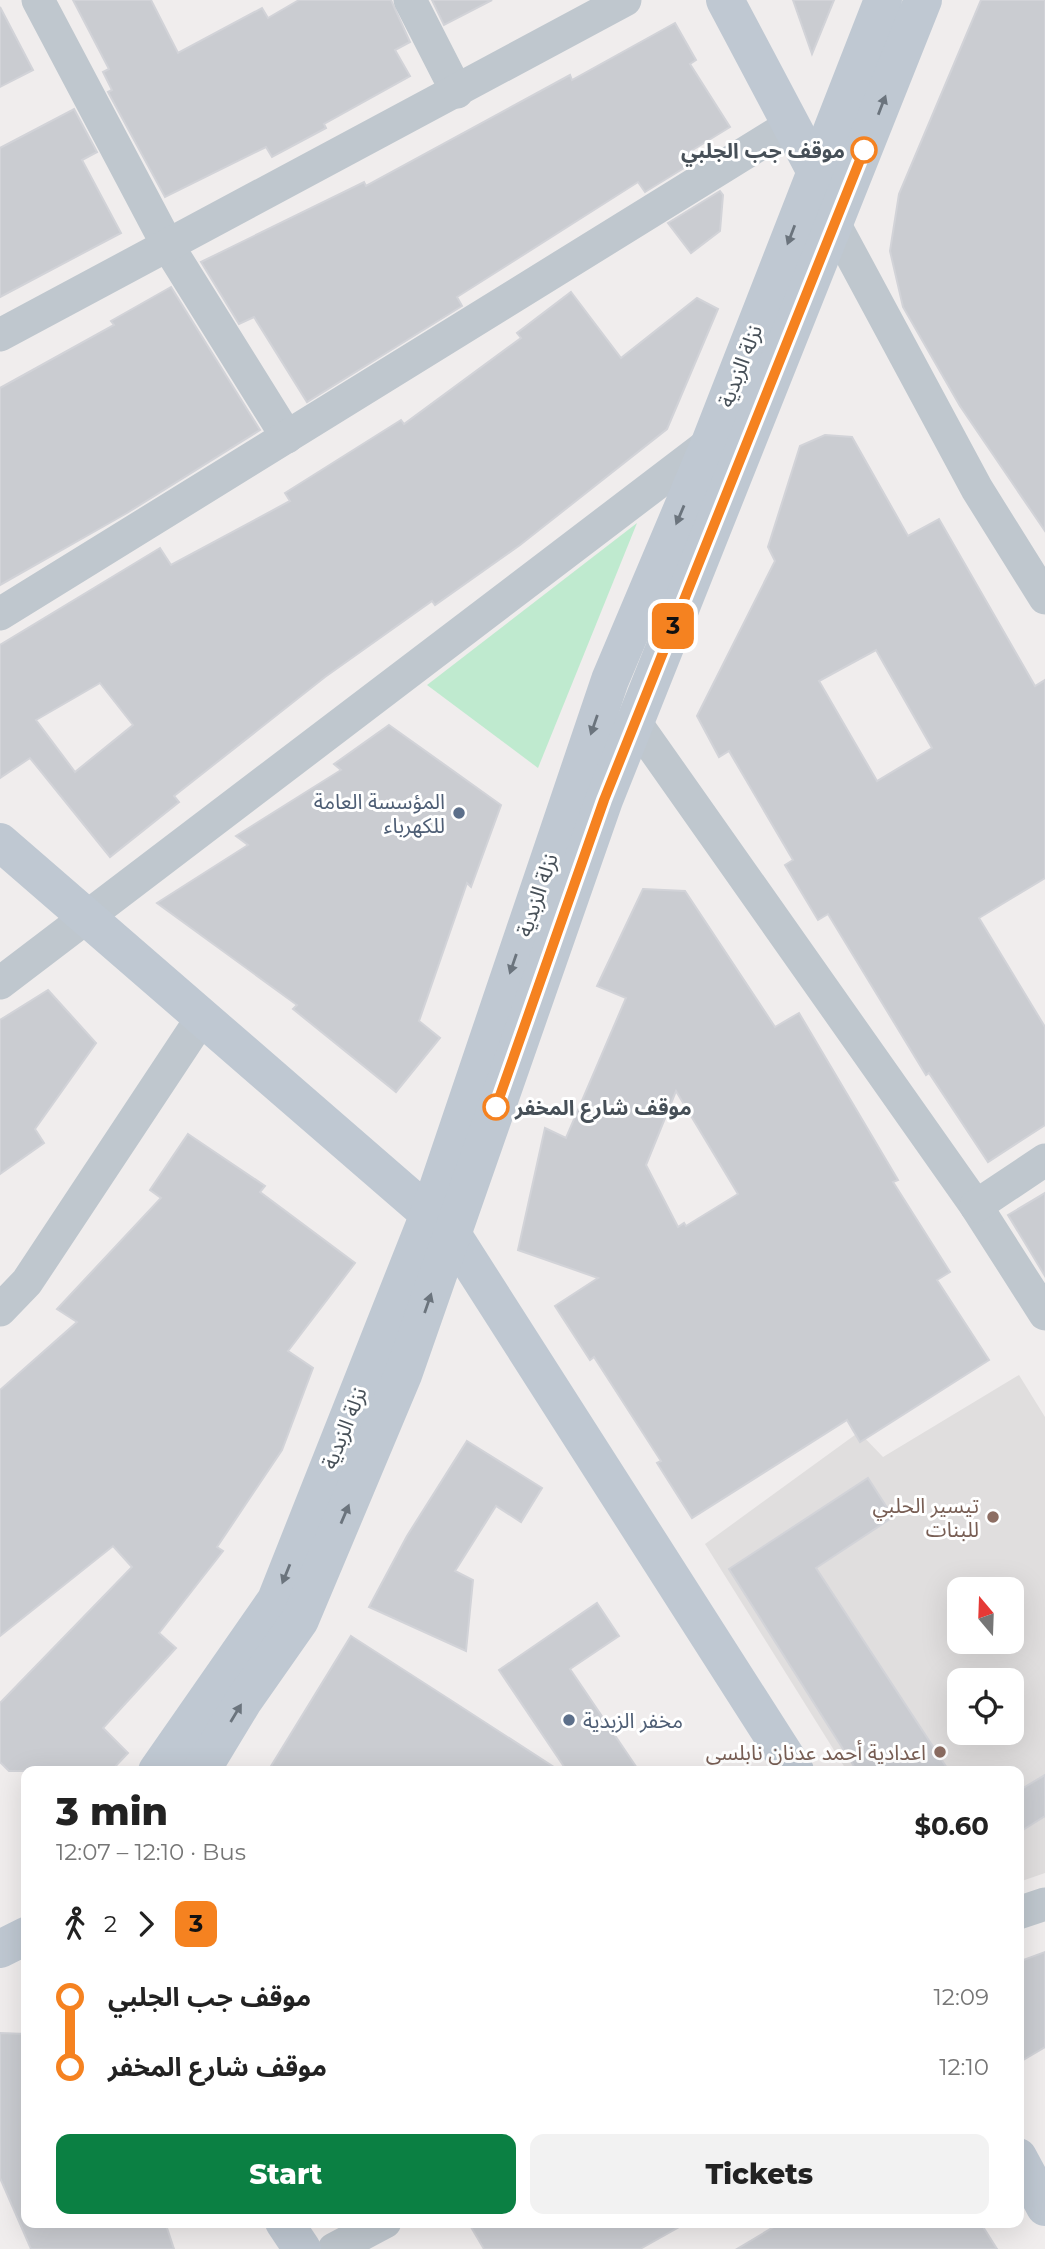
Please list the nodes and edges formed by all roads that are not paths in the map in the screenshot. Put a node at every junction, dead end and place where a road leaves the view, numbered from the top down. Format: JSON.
{"nodes":[{"id":1,"x":38,"y":0,"type":"edge"},
{"id":2,"x":410,"y":0,"type":"edge"},
{"id":3,"x":625,"y":0,"type":"edge"},
{"id":4,"x":725,"y":0,"type":"edge"},
{"id":5,"x":883,"y":0,"type":"edge"},
{"id":6,"x":923,"y":0,"type":"edge"},
{"id":7,"x":457,"y":92,"type":"junction"},
{"id":8,"x":789,"y":126,"type":"junction"},
{"id":9,"x":816,"y":172,"type":"junction"},
{"id":10,"x":835,"y":225,"type":"junction"},
{"id":11,"x":169,"y":246,"type":"junction"},
{"id":12,"x":0,"y":335,"type":"edge"},
{"id":13,"x":287,"y":437,"type":"junction"},
{"id":14,"x":710,"y":443,"type":"junction"},
{"id":15,"x":1045,"y":598,"type":"edge"},
{"id":16,"x":0,"y":614,"type":"edge"},
{"id":17,"x":635,"y":722,"type":"junction"},
{"id":18,"x":0,"y":842,"type":"edge"},
{"id":19,"x":88,"y":918,"type":"junction"},
{"id":20,"x":0,"y":983,"type":"edge"},
{"id":21,"x":203,"y":1016,"type":"junction"},
{"id":22,"x":1045,"y":1160,"type":"edge"},
{"id":23,"x":976,"y":1206,"type":"junction"},
{"id":24,"x":441,"y":1224,"type":"junction"},
{"id":25,"x":0,"y":1310,"type":"edge"},
{"id":26,"x":1045,"y":1314,"type":"edge"},
{"id":27,"x":159,"y":1766,"type":"edge"},
{"id":28,"x":204,"y":1766,"type":"edge"},
{"id":29,"x":792,"y":1766,"type":"edge"},
{"id":30,"x":1045,"y":1904,"type":"edge"},
{"id":31,"x":1024,"y":1911,"type":"edge"},
{"id":32,"x":21,"y":1938,"type":"edge"},
{"id":33,"x":0,"y":1949,"type":"edge"},
{"id":34,"x":1024,"y":2168,"type":"edge"},
{"id":35,"x":1045,"y":2207,"type":"edge"},
{"id":36,"x":288,"y":2228,"type":"edge"},
{"id":37,"x":374,"y":2228,"type":"edge"},
{"id":38,"x":302,"y":2249,"type":"edge"},
{"id":39,"x":334,"y":2249,"type":"edge"}],
"edges":[{"from":1,"to":11,"type":"street"},
{"from":2,"to":7,"type":"street"},
{"from":3,"to":7,"type":"street"},
{"from":4,"to":8,"type":"main road"},
{"from":5,"to":9,"type":"main road","name":"نزلة الزبدية"},
{"from":10,"to":6,"type":"main road","name":"نزلة الزبدية","one_way":true},
{"from":7,"to":11,"type":"street"},
{"from":8,"to":9,"type":"main road"},
{"from":8,"to":13,"type":"street"},
{"from":9,"to":14,"type":"main road","name":"نزلة الزبدية","one_way":true},
{"from":10,"to":15,"type":"street"},
{"from":10,"to":17,"type":"main road","name":"نزلة الزبدية"},
{"from":11,"to":12,"type":"street"},
{"from":11,"to":13,"type":"street"},
{"from":13,"to":16,"type":"street"},
{"from":14,"to":19,"type":"street"},
{"from":14,"to":24,"type":"main road","name":"نزلة الزبدية","one_way":true},
{"from":17,"to":23,"type":"street"},
{"from":17,"to":24,"type":"main road","name":"نزلة الزبدية"},
{"from":18,"to":19,"type":"main road"},
{"from":19,"to":20,"type":"street"},
{"from":19,"to":21,"type":"main road"},
{"from":21,"to":24,"type":"main road"},
{"from":21,"to":25,"type":"street"},
{"from":22,"to":23,"type":"street"},
{"from":23,"to":26,"type":"street"},
{"from":24,"to":27,"type":"main road","name":"نزلة الزبدية","one_way":true},
{"from":28,"to":24,"type":"main road","name":"نزلة الزبدية","one_way":true},
{"from":24,"to":29,"type":"main road"},
{"from":30,"to":31,"type":"street"},
{"from":32,"to":33,"type":"main road"},
{"from":34,"to":35,"type":"main road"},
{"from":36,"to":38,"type":"main road"},
{"from":37,"to":39,"type":"street"}]}
